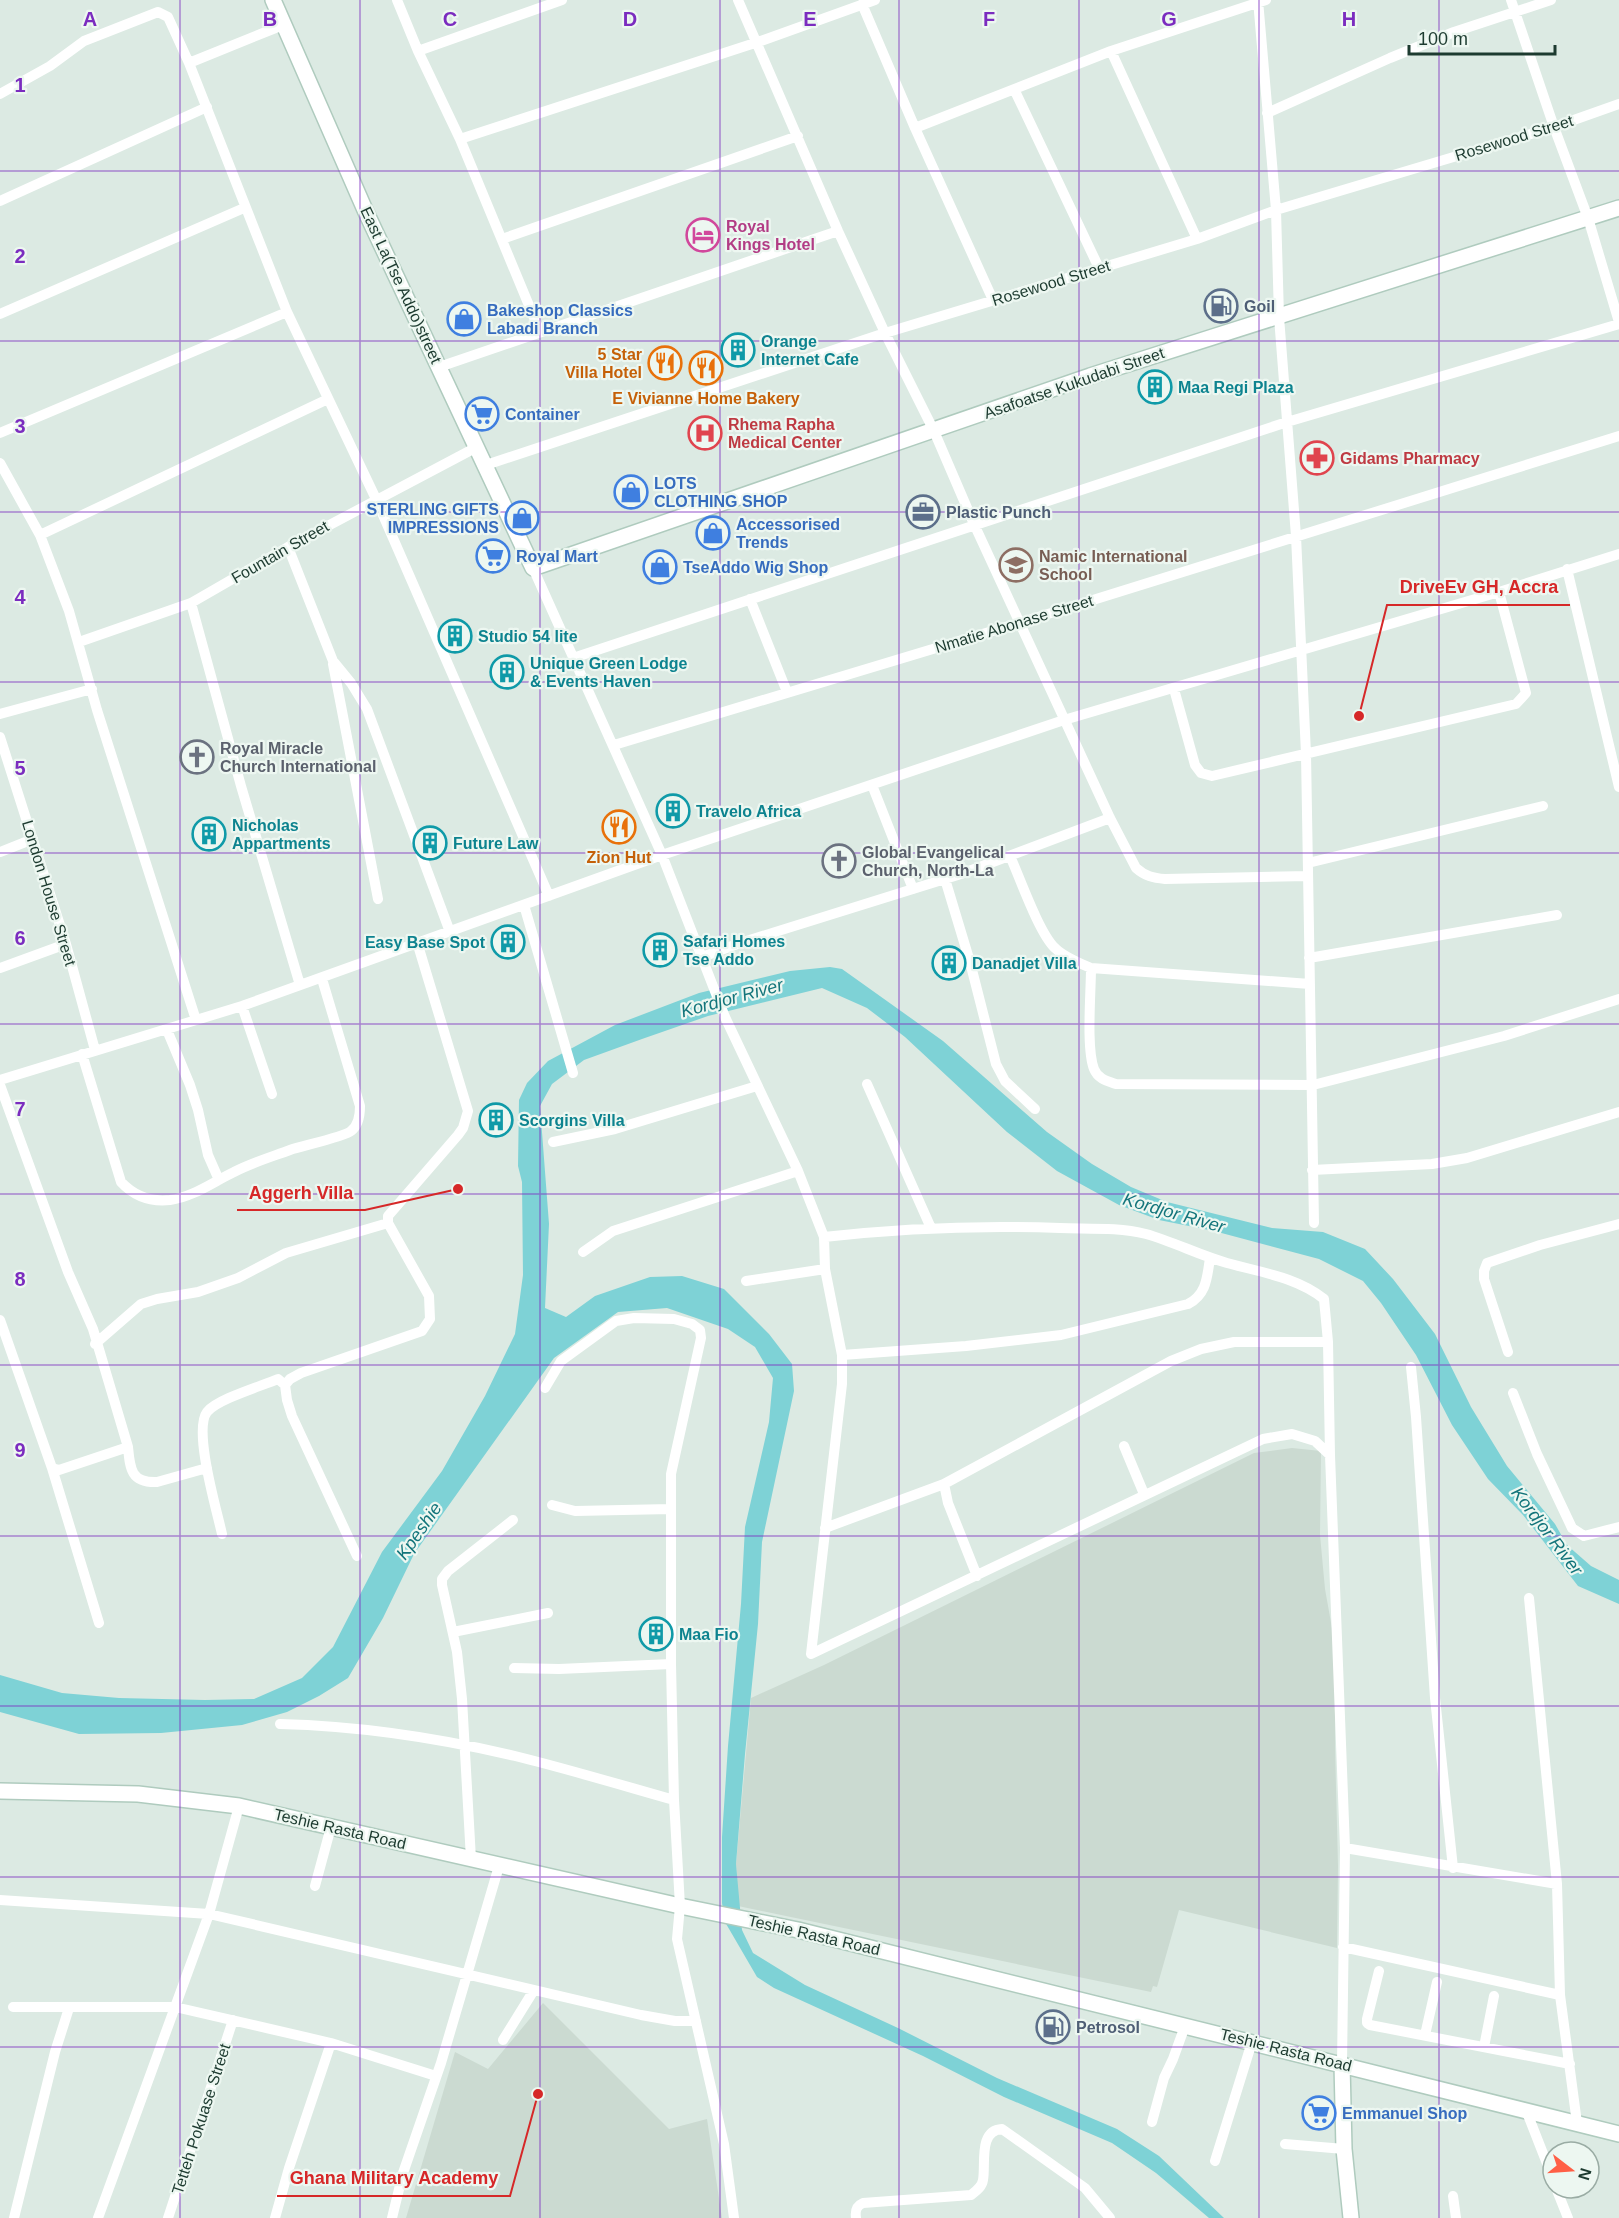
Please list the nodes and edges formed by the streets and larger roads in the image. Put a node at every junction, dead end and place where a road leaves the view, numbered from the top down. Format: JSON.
{"nodes":[{"id":1,"x":273,"y":0,"type":"edge"},
{"id":2,"x":397,"y":0,"type":"edge"},
{"id":3,"x":562,"y":0,"type":"edge"},
{"id":4,"x":738,"y":0,"type":"edge"},
{"id":5,"x":1511,"y":0,"type":"edge"},
{"id":6,"x":1551,"y":0,"type":"edge"},
{"id":7,"x":870,"y":1,"type":"edge"},
{"id":8,"x":1261,"y":1,"type":"edge"},
{"id":9,"x":1515,"y":12,"type":"junction"},
{"id":10,"x":283,"y":25,"type":"junction"},
{"id":11,"x":758,"y":42,"type":"junction"},
{"id":12,"x":418,"y":51,"type":"junction"},
{"id":13,"x":1111,"y":51,"type":"junction"},
{"id":14,"x":189,"y":63,"type":"junction"},
{"id":15,"x":1014,"y":89,"type":"junction"},
{"id":16,"x":0,"y":94,"type":"edge"},
{"id":17,"x":1619,"y":104,"type":"edge"},
{"id":18,"x":207,"y":107,"type":"junction"},
{"id":19,"x":1267,"y":113,"type":"junction"},
{"id":20,"x":1554,"y":127,"type":"junction"},
{"id":21,"x":915,"y":128,"type":"junction"},
{"id":22,"x":798,"y":136,"type":"junction"},
{"id":23,"x":460,"y":139,"type":"junction"},
{"id":24,"x":0,"y":201,"type":"edge"},
{"id":25,"x":244,"y":208,"type":"junction"},
{"id":26,"x":1619,"y":208,"type":"edge"},
{"id":27,"x":1276,"y":210,"type":"junction"},
{"id":28,"x":1588,"y":218,"type":"junction"},
{"id":29,"x":838,"y":231,"type":"junction"},
{"id":30,"x":1197,"y":238,"type":"junction"},
{"id":31,"x":501,"y":239,"type":"junction"},
{"id":32,"x":1099,"y":268,"type":"junction"},
{"id":33,"x":993,"y":300,"type":"junction"},
{"id":34,"x":287,"y":312,"type":"junction"},
{"id":35,"x":0,"y":314,"type":"edge"},
{"id":36,"x":1279,"y":316,"type":"junction"},
{"id":37,"x":1619,"y":323,"type":"edge"},
{"id":38,"x":540,"y":332,"type":"junction"},
{"id":39,"x":885,"y":333,"type":"junction"},
{"id":40,"x":439,"y":367,"type":"junction"},
{"id":41,"x":328,"y":399,"type":"junction"},
{"id":42,"x":1287,"y":422,"type":"junction"},
{"id":43,"x":934,"y":431,"type":"junction"},
{"id":44,"x":0,"y":433,"type":"edge"},
{"id":45,"x":1619,"y":436,"type":"edge"},
{"id":46,"x":475,"y":448,"type":"junction"},
{"id":47,"x":0,"y":463,"type":"edge"},
{"id":48,"x":483,"y":466,"type":"junction"},
{"id":49,"x":376,"y":499,"type":"junction"},
{"id":50,"x":974,"y":524,"type":"junction"},
{"id":51,"x":40,"y":535,"type":"junction"},
{"id":52,"x":1296,"y":536,"type":"junction"},
{"id":53,"x":288,"y":547,"type":"junction"},
{"id":54,"x":1619,"y":554,"type":"edge"},
{"id":55,"x":533,"y":568,"type":"junction"},
{"id":56,"x":1567,"y":569,"type":"junction"},
{"id":57,"x":1500,"y":592,"type":"junction"},
{"id":58,"x":750,"y":599,"type":"junction"},
{"id":59,"x":191,"y":603,"type":"junction"},
{"id":60,"x":1019,"y":623,"type":"junction"},
{"id":61,"x":79,"y":642,"type":"junction"},
{"id":62,"x":1301,"y":649,"type":"junction"},
{"id":63,"x":573,"y":658,"type":"junction"},
{"id":64,"x":333,"y":661,"type":"junction"},
{"id":65,"x":92,"y":689,"type":"junction"},
{"id":66,"x":1174,"y":689,"type":"junction"},
{"id":67,"x":788,"y":693,"type":"junction"},
{"id":68,"x":0,"y":714,"type":"edge"},
{"id":69,"x":1064,"y":720,"type":"junction"},
{"id":70,"x":0,"y":737,"type":"edge"},
{"id":71,"x":614,"y":745,"type":"junction"},
{"id":72,"x":1306,"y":754,"type":"junction"},
{"id":73,"x":872,"y":786,"type":"junction"},
{"id":74,"x":1619,"y":787,"type":"edge"},
{"id":75,"x":1543,"y":806,"type":"dead end"},
{"id":76,"x":1110,"y":819,"type":"junction"},
{"id":77,"x":33,"y":839,"type":"junction"},
{"id":78,"x":0,"y":852,"type":"edge"},
{"id":79,"x":662,"y":855,"type":"junction"},
{"id":80,"x":1010,"y":856,"type":"junction"},
{"id":81,"x":1308,"y":863,"type":"junction"},
{"id":82,"x":1308,"y":876,"type":"junction"},
{"id":83,"x":945,"y":879,"type":"junction"},
{"id":84,"x":913,"y":889,"type":"junction"},
{"id":85,"x":549,"y":896,"type":"junction"},
{"id":86,"x":378,"y":899,"type":"dead end"},
{"id":87,"x":524,"y":905,"type":"junction"},
{"id":88,"x":1557,"y":915,"type":"dead end"},
{"id":89,"x":450,"y":932,"type":"junction"},
{"id":90,"x":417,"y":942,"type":"junction"},
{"id":91,"x":66,"y":944,"type":"junction"},
{"id":92,"x":702,"y":957,"type":"junction"},
{"id":93,"x":1309,"y":958,"type":"junction"},
{"id":94,"x":0,"y":968,"type":"edge"},
{"id":95,"x":1091,"y":968,"type":"junction"},
{"id":96,"x":322,"y":979,"type":"junction"},
{"id":97,"x":1310,"y":984,"type":"junction"},
{"id":98,"x":300,"y":985,"type":"junction"},
{"id":99,"x":1619,"y":999,"type":"edge"},
{"id":100,"x":242,"y":1006,"type":"junction"},
{"id":101,"x":196,"y":1020,"type":"junction"},
{"id":102,"x":167,"y":1030,"type":"junction"},
{"id":103,"x":95,"y":1050,"type":"junction"},
{"id":104,"x":82,"y":1054,"type":"junction"},
{"id":105,"x":573,"y":1073,"type":"dead end"},
{"id":106,"x":0,"y":1080,"type":"edge"},
{"id":107,"x":867,"y":1084,"type":"dead end"},
{"id":108,"x":1313,"y":1085,"type":"junction"},
{"id":109,"x":0,"y":1086,"type":"edge"},
{"id":110,"x":757,"y":1086,"type":"junction"},
{"id":111,"x":272,"y":1094,"type":"dead end"},
{"id":112,"x":1035,"y":1109,"type":"dead end"},
{"id":113,"x":1619,"y":1112,"type":"edge"},
{"id":114,"x":553,"y":1142,"type":"dead end"},
{"id":115,"x":1312,"y":1170,"type":"junction"},
{"id":116,"x":798,"y":1171,"type":"junction"},
{"id":117,"x":219,"y":1180,"type":"junction"},
{"id":118,"x":388,"y":1223,"type":"junction"},
{"id":119,"x":1314,"y":1223,"type":"dead end"},
{"id":120,"x":1619,"y":1224,"type":"edge"},
{"id":121,"x":930,"y":1228,"type":"junction"},
{"id":122,"x":824,"y":1237,"type":"junction"},
{"id":123,"x":583,"y":1252,"type":"dead end"},
{"id":124,"x":1210,"y":1258,"type":"junction"},
{"id":125,"x":825,"y":1269,"type":"junction"},
{"id":126,"x":746,"y":1281,"type":"dead end"},
{"id":127,"x":0,"y":1320,"type":"edge"},
{"id":128,"x":1328,"y":1342,"type":"junction"},
{"id":129,"x":96,"y":1344,"type":"junction"},
{"id":130,"x":1508,"y":1352,"type":"dead end"},
{"id":131,"x":842,"y":1355,"type":"junction"},
{"id":132,"x":1411,"y":1367,"type":"dead end"},
{"id":133,"x":285,"y":1385,"type":"junction"},
{"id":134,"x":545,"y":1388,"type":"dead end"},
{"id":135,"x":1513,"y":1393,"type":"dead end"},
{"id":136,"x":1124,"y":1446,"type":"dead end"},
{"id":137,"x":128,"y":1447,"type":"junction"},
{"id":138,"x":1330,"y":1455,"type":"junction"},
{"id":139,"x":52,"y":1468,"type":"junction"},
{"id":140,"x":207,"y":1468,"type":"junction"},
{"id":141,"x":944,"y":1484,"type":"junction"},
{"id":142,"x":1144,"y":1494,"type":"junction"},
{"id":143,"x":552,"y":1506,"type":"dead end"},
{"id":144,"x":671,"y":1509,"type":"junction"},
{"id":145,"x":513,"y":1520,"type":"dead end"},
{"id":146,"x":1619,"y":1527,"type":"edge"},
{"id":147,"x":825,"y":1528,"type":"junction"},
{"id":148,"x":222,"y":1534,"type":"dead end"},
{"id":149,"x":357,"y":1556,"type":"dead end"},
{"id":150,"x":976,"y":1576,"type":"junction"},
{"id":151,"x":1528,"y":1598,"type":"dead end"},
{"id":152,"x":548,"y":1613,"type":"dead end"},
{"id":153,"x":99,"y":1623,"type":"dead end"},
{"id":154,"x":453,"y":1632,"type":"junction"},
{"id":155,"x":671,"y":1664,"type":"junction"},
{"id":156,"x":514,"y":1668,"type":"dead end"},
{"id":157,"x":280,"y":1724,"type":"dead end"},
{"id":158,"x":465,"y":1746,"type":"junction"},
{"id":159,"x":0,"y":1791,"type":"edge"},
{"id":160,"x":674,"y":1800,"type":"junction"},
{"id":161,"x":239,"y":1806,"type":"junction"},
{"id":162,"x":331,"y":1827,"type":"junction"},
{"id":163,"x":1345,"y":1848,"type":"junction"},
{"id":164,"x":471,"y":1859,"type":"junction"},
{"id":165,"x":499,"y":1866,"type":"junction"},
{"id":166,"x":1453,"y":1868,"type":"junction"},
{"id":167,"x":1557,"y":1884,"type":"junction"},
{"id":168,"x":315,"y":1886,"type":"dead end"},
{"id":169,"x":0,"y":1900,"type":"edge"},
{"id":170,"x":680,"y":1906,"type":"junction"},
{"id":171,"x":209,"y":1914,"type":"junction"},
{"id":172,"x":1343,"y":1947,"type":"junction"},
{"id":173,"x":1379,"y":1971,"type":"dead end"},
{"id":174,"x":468,"y":1975,"type":"junction"},
{"id":175,"x":1437,"y":1982,"type":"dead end"},
{"id":176,"x":534,"y":1989,"type":"junction"},
{"id":177,"x":1560,"y":1995,"type":"junction"},
{"id":178,"x":1494,"y":1996,"type":"dead end"},
{"id":179,"x":13,"y":2007,"type":"dead end"},
{"id":180,"x":175,"y":2007,"type":"junction"},
{"id":181,"x":69,"y":2008,"type":"junction"},
{"id":182,"x":233,"y":2020,"type":"junction"},
{"id":183,"x":696,"y":2020,"type":"junction"},
{"id":184,"x":1185,"y":2026,"type":"junction"},
{"id":185,"x":1425,"y":2036,"type":"junction"},
{"id":186,"x":503,"y":2040,"type":"dead end"},
{"id":187,"x":1252,"y":2042,"type":"junction"},
{"id":188,"x":331,"y":2043,"type":"junction"},
{"id":189,"x":1484,"y":2047,"type":"junction"},
{"id":190,"x":1342,"y":2064,"type":"junction"},
{"id":191,"x":1570,"y":2064,"type":"junction"},
{"id":192,"x":436,"y":2076,"type":"junction"},
{"id":193,"x":1526,"y":2109,"type":"junction"},
{"id":194,"x":1152,"y":2122,"type":"dead end"},
{"id":195,"x":1577,"y":2123,"type":"junction"},
{"id":196,"x":1619,"y":2134,"type":"edge"},
{"id":197,"x":1285,"y":2144,"type":"dead end"},
{"id":198,"x":1541,"y":2148,"type":"edge"},
{"id":199,"x":1344,"y":2149,"type":"junction"},
{"id":200,"x":1215,"y":2161,"type":"dead end"},
{"id":201,"x":1453,"y":2196,"type":"dead end"},
{"id":202,"x":1561,"y":2200,"type":"edge"},
{"id":203,"x":14,"y":2218,"type":"edge"},
{"id":204,"x":98,"y":2218,"type":"edge"},
{"id":205,"x":168,"y":2218,"type":"edge"},
{"id":206,"x":275,"y":2218,"type":"edge"},
{"id":207,"x":392,"y":2218,"type":"edge"},
{"id":208,"x":734,"y":2218,"type":"edge"},
{"id":209,"x":856,"y":2218,"type":"edge"},
{"id":210,"x":1110,"y":2218,"type":"edge"},
{"id":211,"x":1351,"y":2218,"type":"edge"},
{"id":212,"x":1456,"y":2218,"type":"edge"},
{"id":213,"x":1568,"y":2218,"type":"edge"}],
"edges":[{"from":1,"to":10,"type":"street","name":"East La(Tse Addo)street"},
{"from":2,"to":12,"type":"street"},
{"from":3,"to":12,"type":"street"},
{"from":4,"to":11,"type":"street"},
{"from":5,"to":9,"type":"street"},
{"from":6,"to":9,"type":"street"},
{"from":7,"to":11,"type":"street"},
{"from":7,"to":21,"type":"street"},
{"from":8,"to":13,"type":"street"},
{"from":8,"to":19,"type":"street"},
{"from":9,"to":19,"type":"street"},
{"from":9,"to":20,"type":"street"},
{"from":10,"to":14,"type":"street"},
{"from":10,"to":40,"type":"street","name":"East La(Tse Addo)street"},
{"from":11,"to":22,"type":"street"},
{"from":11,"to":23,"type":"street"},
{"from":12,"to":23,"type":"street"},
{"from":13,"to":15,"type":"street"},
{"from":13,"to":30,"type":"street"},
{"from":14,"to":16,"type":"street"},
{"from":14,"to":18,"type":"street"},
{"from":15,"to":21,"type":"street"},
{"from":15,"to":32,"type":"street"},
{"from":17,"to":20,"type":"street","name":"Rosewood Street"},
{"from":18,"to":24,"type":"street"},
{"from":18,"to":25,"type":"street"},
{"from":19,"to":27,"type":"street"},
{"from":20,"to":27,"type":"street","name":"Rosewood Street"},
{"from":20,"to":28,"type":"street"},
{"from":21,"to":33,"type":"street"},
{"from":22,"to":29,"type":"street"},
{"from":22,"to":31,"type":"street"},
{"from":23,"to":31,"type":"street"},
{"from":25,"to":34,"type":"street"},
{"from":25,"to":35,"type":"street"},
{"from":26,"to":28,"type":"street","name":"Asafoatse Kukudabi Street"},
{"from":27,"to":30,"type":"street","name":"Rosewood Street"},
{"from":27,"to":36,"type":"street"},
{"from":28,"to":36,"type":"street","name":"Asafoatse Kukudabi Street"},
{"from":28,"to":37,"type":"street"},
{"from":29,"to":38,"type":"street"},
{"from":29,"to":39,"type":"street"},
{"from":30,"to":32,"type":"street","name":"Rosewood Street"},
{"from":31,"to":38,"type":"street"},
{"from":32,"to":33,"type":"street","name":"Rosewood Street"},
{"from":33,"to":39,"type":"street","name":"Rosewood Street"},
{"from":34,"to":41,"type":"street"},
{"from":34,"to":44,"type":"street"},
{"from":36,"to":42,"type":"street"},
{"from":36,"to":43,"type":"street","name":"Asafoatse Kukudabi Street"},
{"from":37,"to":42,"type":"street"},
{"from":38,"to":40,"type":"street"},
{"from":39,"to":43,"type":"street"},
{"from":39,"to":48,"type":"street","name":"Rosewood Street"},
{"from":40,"to":46,"type":"street","name":"East La(Tse Addo)street"},
{"from":41,"to":49,"type":"street"},
{"from":41,"to":51,"type":"street"},
{"from":42,"to":50,"type":"street"},
{"from":42,"to":52,"type":"street"},
{"from":43,"to":50,"type":"street"},
{"from":43,"to":55,"type":"street","name":"Asafoatse Kukudabi Street"},
{"from":45,"to":52,"type":"street","name":"Nmatie Abonase Street"},
{"from":46,"to":48,"type":"street","name":"East La(Tse Addo)street"},
{"from":46,"to":49,"type":"street","name":"Fountain Street"},
{"from":47,"to":51,"type":"street"},
{"from":48,"to":55,"type":"street","name":"East La(Tse Addo)street"},
{"from":49,"to":53,"type":"street","name":"Fountain Street"},
{"from":49,"to":85,"type":"street"},
{"from":50,"to":58,"type":"street"},
{"from":50,"to":60,"type":"street"},
{"from":51,"to":61,"type":"street"},
{"from":52,"to":60,"type":"street","name":"Nmatie Abonase Street"},
{"from":52,"to":62,"type":"street"},
{"from":53,"to":59,"type":"street","name":"Fountain Street"},
{"from":53,"to":64,"type":"street"},
{"from":54,"to":56,"type":"street"},
{"from":55,"to":63,"type":"street"},
{"from":56,"to":57,"type":"street"},
{"from":56,"to":74,"type":"street"},
{"from":57,"to":62,"type":"street"},
{"from":57,"to":72,"type":"street"},
{"from":58,"to":63,"type":"street"},
{"from":58,"to":67,"type":"street"},
{"from":59,"to":61,"type":"street","name":"Fountain Street"},
{"from":59,"to":98,"type":"street"},
{"from":60,"to":67,"type":"street","name":"Nmatie Abonase Street"},
{"from":60,"to":69,"type":"street"},
{"from":61,"to":65,"type":"street"},
{"from":62,"to":66,"type":"street"},
{"from":62,"to":72,"type":"street"},
{"from":63,"to":71,"type":"street"},
{"from":64,"to":86,"type":"street"},
{"from":64,"to":89,"type":"street"},
{"from":65,"to":68,"type":"street"},
{"from":65,"to":101,"type":"street"},
{"from":66,"to":69,"type":"street"},
{"from":66,"to":72,"type":"street"},
{"from":67,"to":71,"type":"street","name":"Nmatie Abonase Street"},
{"from":69,"to":73,"type":"street"},
{"from":69,"to":76,"type":"street"},
{"from":70,"to":77,"type":"street","name":"London House Street"},
{"from":71,"to":79,"type":"street"},
{"from":72,"to":81,"type":"street"},
{"from":73,"to":79,"type":"street"},
{"from":73,"to":84,"type":"street"},
{"from":75,"to":81,"type":"street"},
{"from":76,"to":80,"type":"street"},
{"from":76,"to":82,"type":"street"},
{"from":77,"to":78,"type":"street"},
{"from":77,"to":91,"type":"street","name":"London House Street"},
{"from":79,"to":85,"type":"street"},
{"from":79,"to":92,"type":"street"},
{"from":80,"to":83,"type":"street"},
{"from":80,"to":95,"type":"street"},
{"from":81,"to":82,"type":"street"},
{"from":82,"to":93,"type":"street"},
{"from":83,"to":84,"type":"street"},
{"from":83,"to":112,"type":"street"},
{"from":84,"to":92,"type":"street"},
{"from":85,"to":87,"type":"street"},
{"from":87,"to":89,"type":"street"},
{"from":87,"to":105,"type":"street"},
{"from":88,"to":93,"type":"street"},
{"from":89,"to":90,"type":"street"},
{"from":90,"to":96,"type":"street"},
{"from":90,"to":118,"type":"street"},
{"from":91,"to":94,"type":"street"},
{"from":91,"to":103,"type":"street","name":"London House Street"},
{"from":92,"to":110,"type":"street"},
{"from":93,"to":97,"type":"street"},
{"from":95,"to":97,"type":"street"},
{"from":95,"to":108,"type":"street"},
{"from":96,"to":98,"type":"street"},
{"from":96,"to":117,"type":"street"},
{"from":97,"to":108,"type":"street"},
{"from":98,"to":100,"type":"street"},
{"from":99,"to":108,"type":"street"},
{"from":100,"to":101,"type":"street"},
{"from":100,"to":111,"type":"street"},
{"from":101,"to":102,"type":"street"},
{"from":102,"to":103,"type":"street"},
{"from":102,"to":117,"type":"street"},
{"from":103,"to":104,"type":"street"},
{"from":104,"to":106,"type":"street"},
{"from":104,"to":117,"type":"street"},
{"from":107,"to":121,"type":"street"},
{"from":108,"to":115,"type":"street"},
{"from":109,"to":129,"type":"street"},
{"from":110,"to":114,"type":"street"},
{"from":110,"to":116,"type":"street"},
{"from":113,"to":115,"type":"street"},
{"from":115,"to":119,"type":"street"},
{"from":116,"to":122,"type":"street"},
{"from":116,"to":123,"type":"street"},
{"from":118,"to":129,"type":"street"},
{"from":118,"to":133,"type":"street"},
{"from":120,"to":130,"type":"street"},
{"from":121,"to":122,"type":"street"},
{"from":121,"to":124,"type":"street"},
{"from":122,"to":125,"type":"street"},
{"from":124,"to":128,"type":"street"},
{"from":124,"to":131,"type":"street"},
{"from":125,"to":126,"type":"street"},
{"from":125,"to":131,"type":"street"},
{"from":127,"to":139,"type":"street"},
{"from":128,"to":138,"type":"street"},
{"from":128,"to":141,"type":"street"},
{"from":129,"to":137,"type":"street"},
{"from":131,"to":147,"type":"street"},
{"from":132,"to":166,"type":"street"},
{"from":133,"to":140,"type":"street"},
{"from":133,"to":149,"type":"street"},
{"from":134,"to":144,"type":"street"},
{"from":135,"to":146,"type":"street"},
{"from":136,"to":142,"type":"street"},
{"from":137,"to":139,"type":"street"},
{"from":137,"to":140,"type":"street"},
{"from":138,"to":142,"type":"street"},
{"from":138,"to":163,"type":"street"},
{"from":139,"to":153,"type":"street"},
{"from":140,"to":148,"type":"street"},
{"from":141,"to":147,"type":"street"},
{"from":141,"to":150,"type":"street"},
{"from":142,"to":150,"type":"street"},
{"from":143,"to":144,"type":"street"},
{"from":144,"to":155,"type":"street"},
{"from":145,"to":154,"type":"street"},
{"from":147,"to":150,"type":"street"},
{"from":151,"to":167,"type":"street"},
{"from":152,"to":154,"type":"street"},
{"from":154,"to":158,"type":"street"},
{"from":155,"to":156,"type":"street"},
{"from":155,"to":160,"type":"street"},
{"from":157,"to":158,"type":"street"},
{"from":158,"to":160,"type":"street"},
{"from":158,"to":164,"type":"street"},
{"from":159,"to":161,"type":"street","name":"Teshie Rasta Road"},
{"from":160,"to":170,"type":"street"},
{"from":161,"to":162,"type":"street","name":"Teshie Rasta Road"},
{"from":161,"to":171,"type":"street"},
{"from":162,"to":164,"type":"street","name":"Teshie Rasta Road"},
{"from":162,"to":168,"type":"street"},
{"from":163,"to":166,"type":"street"},
{"from":163,"to":172,"type":"street"},
{"from":164,"to":165,"type":"street","name":"Teshie Rasta Road"},
{"from":165,"to":170,"type":"street","name":"Teshie Rasta Road"},
{"from":165,"to":174,"type":"street"},
{"from":166,"to":167,"type":"street"},
{"from":167,"to":177,"type":"street"},
{"from":169,"to":171,"type":"street"},
{"from":170,"to":183,"type":"street"},
{"from":170,"to":184,"type":"street","name":"Teshie Rasta Road"},
{"from":171,"to":174,"type":"street"},
{"from":171,"to":180,"type":"street"},
{"from":172,"to":177,"type":"street"},
{"from":172,"to":190,"type":"street"},
{"from":173,"to":185,"type":"street"},
{"from":174,"to":176,"type":"street"},
{"from":174,"to":192,"type":"street"},
{"from":175,"to":185,"type":"street"},
{"from":176,"to":183,"type":"street"},
{"from":176,"to":186,"type":"street"},
{"from":177,"to":191,"type":"street"},
{"from":178,"to":189,"type":"street"},
{"from":179,"to":181,"type":"street"},
{"from":180,"to":181,"type":"street"},
{"from":180,"to":182,"type":"street"},
{"from":180,"to":204,"type":"street"},
{"from":181,"to":203,"type":"street"},
{"from":182,"to":188,"type":"street"},
{"from":182,"to":205,"type":"street","name":"Tetteh Pokuase Street"},
{"from":183,"to":208,"type":"street"},
{"from":184,"to":187,"type":"street","name":"Teshie Rasta Road"},
{"from":184,"to":194,"type":"street"},
{"from":185,"to":189,"type":"street"},
{"from":187,"to":190,"type":"street","name":"Teshie Rasta Road"},
{"from":187,"to":200,"type":"street"},
{"from":188,"to":192,"type":"street"},
{"from":188,"to":206,"type":"street"},
{"from":189,"to":191,"type":"street"},
{"from":190,"to":193,"type":"street","name":"Teshie Rasta Road"},
{"from":190,"to":199,"type":"street"},
{"from":191,"to":195,"type":"street"},
{"from":192,"to":207,"type":"street"},
{"from":193,"to":195,"type":"street","name":"Teshie Rasta Road"},
{"from":193,"to":198,"type":"street"},
{"from":195,"to":196,"type":"street","name":"Teshie Rasta Road"},
{"from":197,"to":199,"type":"street"},
{"from":199,"to":211,"type":"street"},
{"from":201,"to":212,"type":"street"},
{"from":202,"to":213,"type":"street"},
{"from":209,"to":210,"type":"street"}]}
